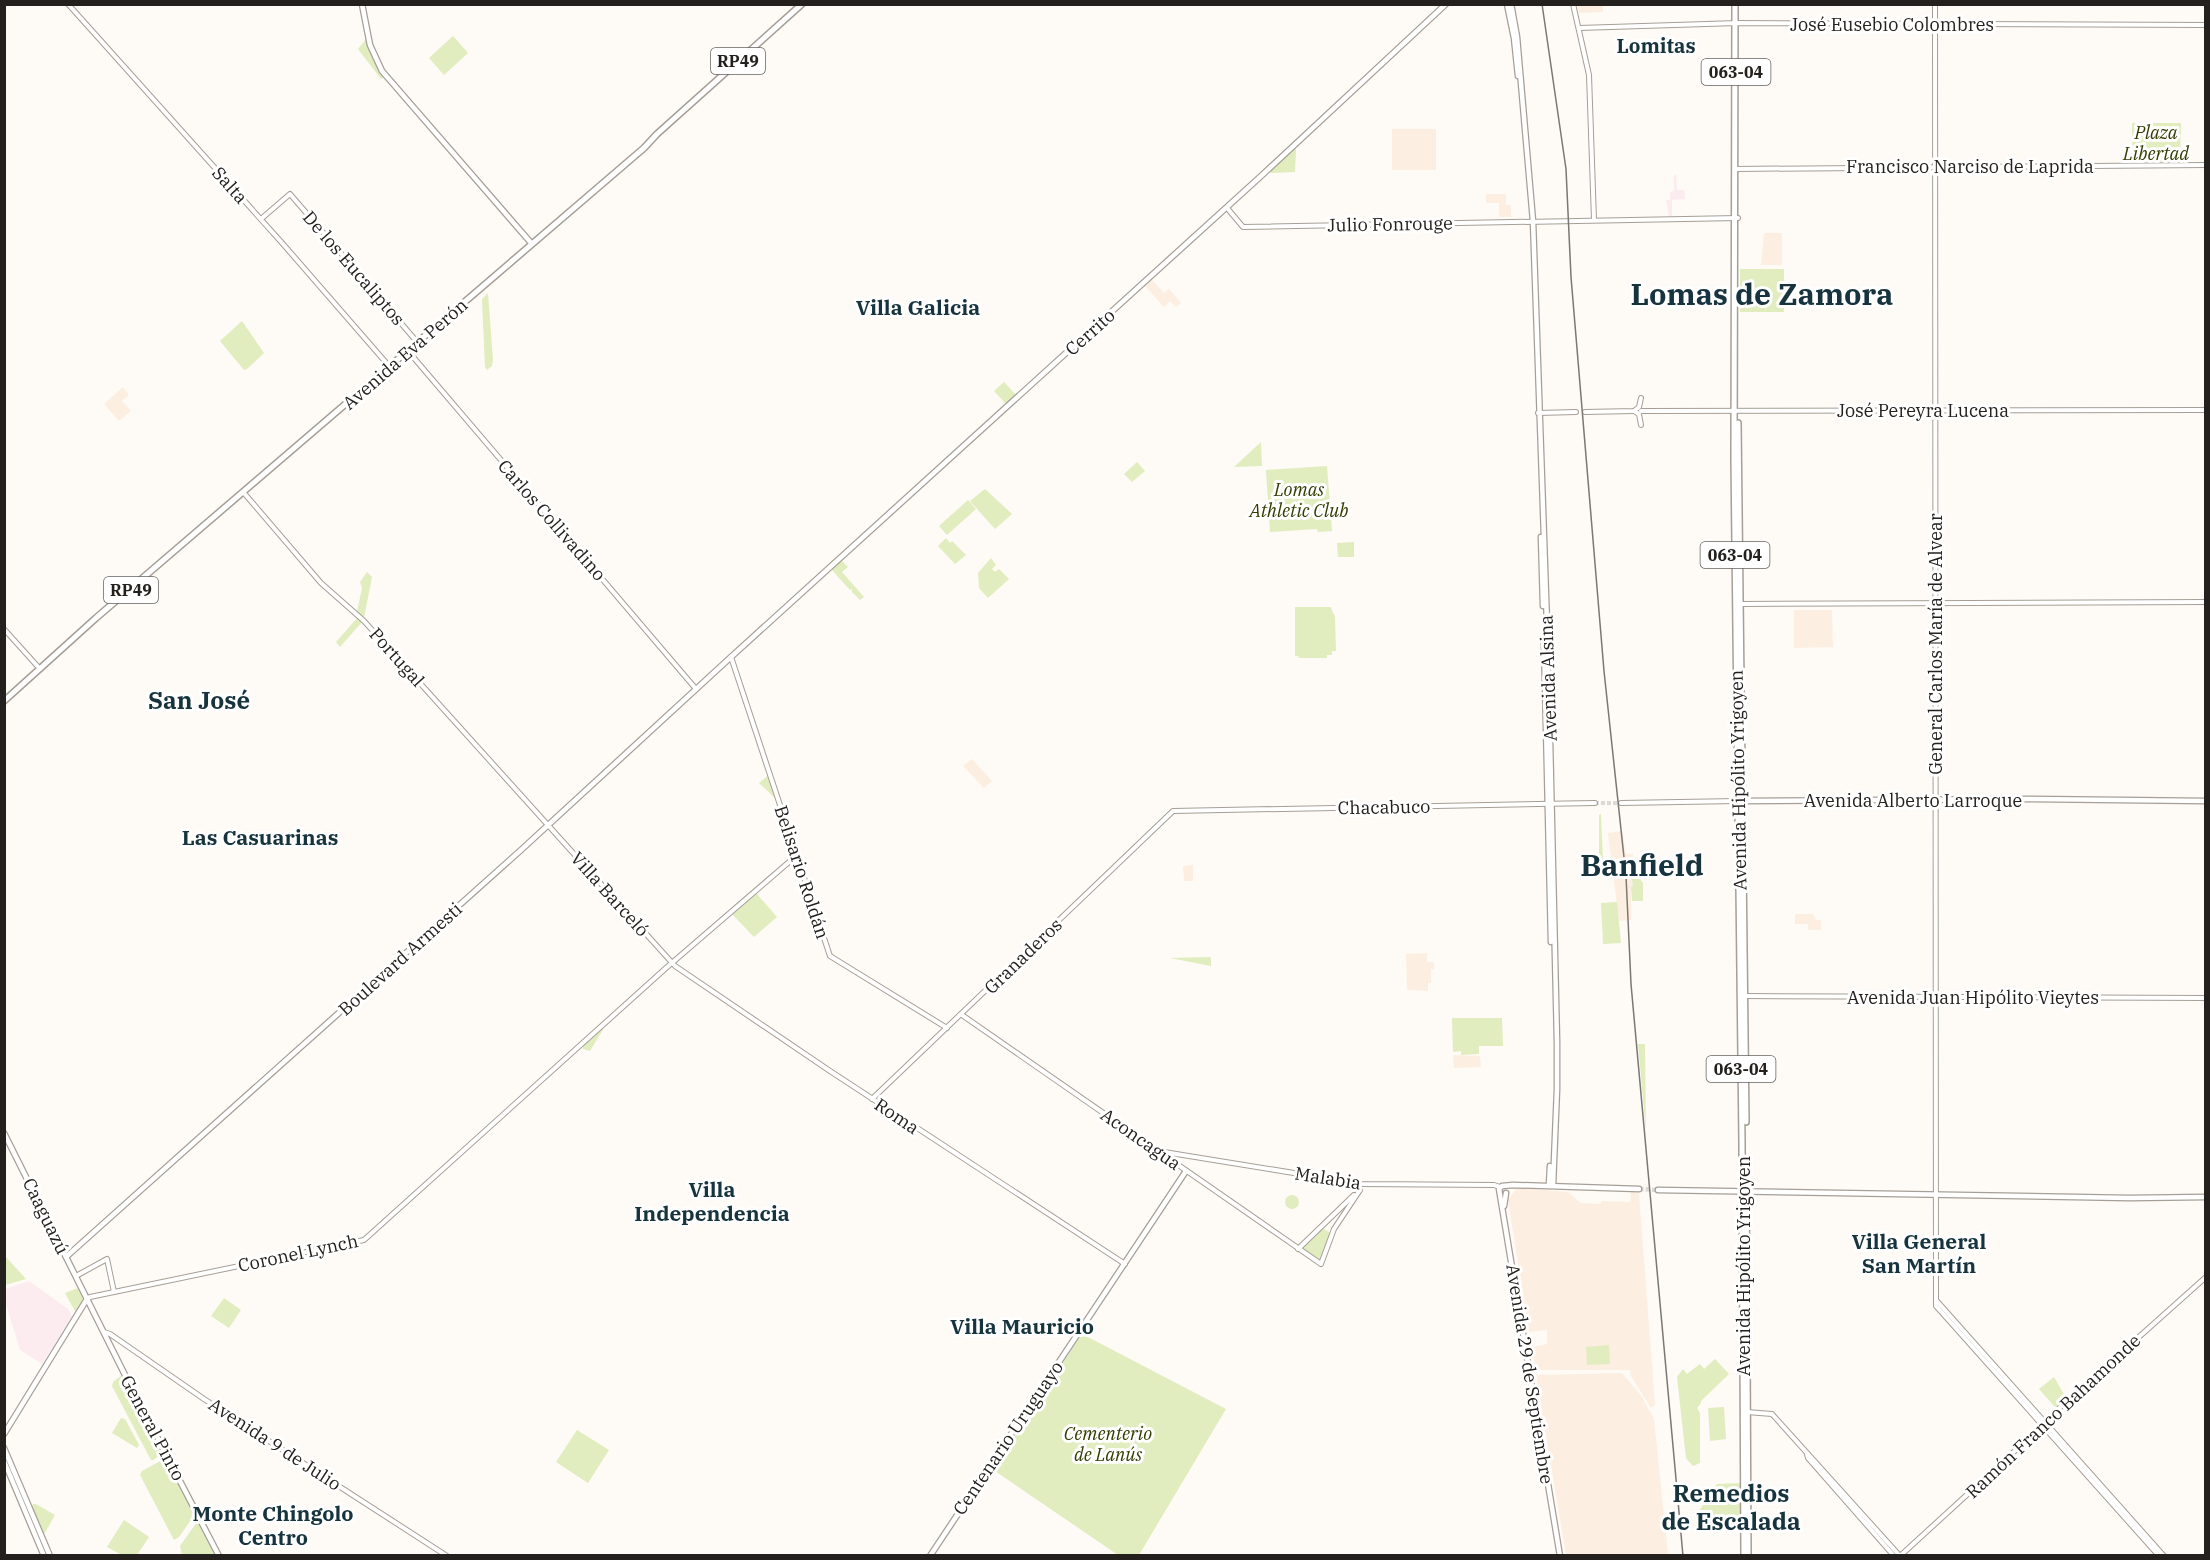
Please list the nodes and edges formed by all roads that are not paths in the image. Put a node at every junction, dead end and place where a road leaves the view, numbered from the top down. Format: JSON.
{"nodes":[{"id":1,"x":68,"y":4,"type":"edge"},
{"id":2,"x":362,"y":4,"type":"edge"},
{"id":3,"x":802,"y":4,"type":"edge"},
{"id":4,"x":1446,"y":4,"type":"edge"},
{"id":5,"x":1509,"y":4,"type":"edge"},
{"id":6,"x":1573,"y":4,"type":"edge"},
{"id":7,"x":1737,"y":4,"type":"edge"},
{"id":8,"x":1935,"y":4,"type":"edge"},
{"id":9,"x":1737,"y":23,"type":"junction"},
{"id":10,"x":1934,"y":24,"type":"junction"},
{"id":11,"x":2205,"y":25,"type":"edge"},
{"id":12,"x":1579,"y":28,"type":"junction"},
{"id":13,"x":2205,"y":165,"type":"edge"},
{"id":14,"x":1934,"y":166,"type":"junction"},
{"id":15,"x":1736,"y":169,"type":"junction"},
{"id":16,"x":1227,"y":207,"type":"junction"},
{"id":17,"x":1737,"y":218,"type":"junction"},
{"id":18,"x":261,"y":219,"type":"junction"},
{"id":19,"x":1594,"y":220,"type":"junction"},
{"id":20,"x":1532,"y":221,"type":"junction"},
{"id":21,"x":532,"y":244,"type":"junction"},
{"id":22,"x":418,"y":343,"type":"junction"},
{"id":23,"x":408,"y":351,"type":"junction"},
{"id":24,"x":390,"y":366,"type":"junction"},
{"id":25,"x":1641,"y":398,"type":"dead end"},
{"id":26,"x":1934,"y":410,"type":"junction"},
{"id":27,"x":2205,"y":410,"type":"edge"},
{"id":28,"x":1634,"y":411,"type":"junction"},
{"id":29,"x":1641,"y":411,"type":"dead end"},
{"id":30,"x":1736,"y":411,"type":"junction"},
{"id":31,"x":1576,"y":412,"type":"dead end"},
{"id":32,"x":1585,"y":412,"type":"dead end"},
{"id":33,"x":1541,"y":413,"type":"junction"},
{"id":34,"x":1641,"y":425,"type":"dead end"},
{"id":35,"x":244,"y":493,"type":"junction"},
{"id":36,"x":2205,"y":602,"type":"edge"},
{"id":37,"x":1935,"y":603,"type":"junction"},
{"id":38,"x":1738,"y":604,"type":"junction"},
{"id":39,"x":4,"y":629,"type":"edge"},
{"id":40,"x":731,"y":657,"type":"junction"},
{"id":41,"x":40,"y":669,"type":"junction"},
{"id":42,"x":696,"y":689,"type":"junction"},
{"id":43,"x":4,"y":701,"type":"edge"},
{"id":44,"x":1935,"y":800,"type":"junction"},
{"id":45,"x":1740,"y":801,"type":"junction"},
{"id":46,"x":2205,"y":801,"type":"edge"},
{"id":47,"x":1595,"y":803,"type":"tunnel mouth"},
{"id":48,"x":1621,"y":803,"type":"tunnel mouth"},
{"id":49,"x":1549,"y":804,"type":"junction"},
{"id":50,"x":1173,"y":811,"type":"joint"},
{"id":51,"x":549,"y":824,"type":"junction"},
{"id":52,"x":796,"y":856,"type":"junction"},
{"id":53,"x":672,"y":963,"type":"junction"},
{"id":54,"x":1742,"y":996,"type":"junction"},
{"id":55,"x":1934,"y":997,"type":"junction"},
{"id":56,"x":2205,"y":998,"type":"edge"},
{"id":57,"x":962,"y":1015,"type":"junction"},
{"id":58,"x":947,"y":1028,"type":"junction"},
{"id":59,"x":872,"y":1099,"type":"junction"},
{"id":60,"x":4,"y":1133,"type":"edge"},
{"id":61,"x":1158,"y":1151,"type":"junction"},
{"id":62,"x":1186,"y":1171,"type":"junction"},
{"id":63,"x":1365,"y":1184,"type":"junction"},
{"id":64,"x":1551,"y":1185,"type":"junction"},
{"id":65,"x":1639,"y":1189,"type":"tunnel mouth"},
{"id":66,"x":1360,"y":1190,"type":"junction"},
{"id":67,"x":1503,"y":1190,"type":"junction"},
{"id":68,"x":1658,"y":1190,"type":"tunnel mouth"},
{"id":69,"x":1744,"y":1191,"type":"junction"},
{"id":70,"x":1935,"y":1194,"type":"junction"},
{"id":71,"x":2205,"y":1197,"type":"edge"},
{"id":72,"x":1298,"y":1249,"type":"junction"},
{"id":73,"x":66,"y":1257,"type":"junction"},
{"id":74,"x":1125,"y":1264,"type":"junction"},
{"id":75,"x":76,"y":1276,"type":"junction"},
{"id":76,"x":2205,"y":1277,"type":"edge"},
{"id":77,"x":114,"y":1292,"type":"junction"},
{"id":78,"x":87,"y":1299,"type":"junction"},
{"id":79,"x":104,"y":1332,"type":"junction"},
{"id":80,"x":1745,"y":1412,"type":"junction"},
{"id":81,"x":2044,"y":1423,"type":"junction"},
{"id":82,"x":4,"y":1434,"type":"edge"},
{"id":83,"x":4,"y":1448,"type":"edge"},
{"id":84,"x":1807,"y":1453,"type":"junction"},
{"id":85,"x":4,"y":1461,"type":"edge"},
{"id":86,"x":44,"y":1556,"type":"edge"},
{"id":87,"x":50,"y":1556,"type":"edge"},
{"id":88,"x":219,"y":1556,"type":"edge"},
{"id":89,"x":447,"y":1556,"type":"edge"},
{"id":90,"x":930,"y":1556,"type":"edge"},
{"id":91,"x":1561,"y":1556,"type":"edge"},
{"id":92,"x":1746,"y":1556,"type":"edge"},
{"id":93,"x":1894,"y":1556,"type":"edge"},
{"id":94,"x":1900,"y":1556,"type":"edge"},
{"id":95,"x":2159,"y":1556,"type":"edge"},
{"id":96,"x":2164,"y":1556,"type":"edge"}],
"edges":[{"from":1,"to":18,"type":"street","name":"Salta"},
{"from":2,"to":21,"type":"main road"},
{"from":3,"to":21,"type":"main road","name":"Avenida Eva Perón","number":"RP49"},
{"from":4,"to":16,"type":"main road","name":"Cerrito"},
{"from":5,"to":20,"type":"main road","name":"Avenida Alsina"},
{"from":6,"to":12,"type":"street"},
{"from":7,"to":9,"type":"main road","name":"Avenida Hipólito Yrigoyen","number":"063-04"},
{"from":8,"to":10,"type":"street","name":"General Carlos María de Alvear"},
{"from":9,"to":10,"type":"street","name":"José Eusebio Colombres"},
{"from":9,"to":12,"type":"street","name":"José Eusebio Colombres"},
{"from":9,"to":15,"type":"main road","name":"Avenida Hipólito Yrigoyen","number":"063-04"},
{"from":10,"to":11,"type":"street","name":"José Eusebio Colombres"},
{"from":10,"to":14,"type":"street","name":"General Carlos María de Alvear"},
{"from":12,"to":19,"type":"street"},
{"from":13,"to":14,"type":"street","name":"Francisco Narciso de Laprida"},
{"from":14,"to":15,"type":"street","name":"Francisco Narciso de Laprida"},
{"from":14,"to":26,"type":"street","name":"General Carlos María de Alvear"},
{"from":15,"to":17,"type":"main road","name":"Avenida Hipólito Yrigoyen","number":"063-04"},
{"from":16,"to":20,"type":"street","name":"Julio Fonrouge"},
{"from":16,"to":40,"type":"main road","name":"Cerrito"},
{"from":17,"to":19,"type":"street","name":"Julio Fonrouge"},
{"from":17,"to":30,"type":"main road","name":"Avenida Hipólito Yrigoyen","number":"063-04"},
{"from":18,"to":22,"type":"street","name":"De los Eucaliptos"},
{"from":18,"to":24,"type":"street","name":"Salta"},
{"from":19,"to":20,"type":"street","name":"Julio Fonrouge"},
{"from":20,"to":33,"type":"main road","name":"Avenida Alsina"},
{"from":21,"to":22,"type":"main road","name":"Avenida Eva Perón","number":"RP49"},
{"from":22,"to":23,"type":"main road","name":"Avenida Eva Perón","number":"RP49"},
{"from":23,"to":24,"type":"main road","name":"Avenida Eva Perón","number":"RP49"},
{"from":23,"to":42,"type":"street","name":"Carlos Collivadino"},
{"from":24,"to":35,"type":"main road","name":"Avenida Eva Perón","number":"RP49"},
{"from":25,"to":28,"type":"street"},
{"from":26,"to":27,"type":"street","name":"José Pereyra Lucena"},
{"from":26,"to":30,"type":"street","name":"José Pereyra Lucena"},
{"from":26,"to":37,"type":"street","name":"General Carlos María de Alvear"},
{"from":28,"to":32,"type":"street"},
{"from":28,"to":34,"type":"street"},
{"from":29,"to":30,"type":"street","name":"José Pereyra Lucena"},
{"from":30,"to":38,"type":"main road","name":"Avenida Hipólito Yrigoyen","number":"063-04"},
{"from":31,"to":33,"type":"street"},
{"from":33,"to":49,"type":"main road","name":"Avenida Alsina"},
{"from":35,"to":41,"type":"main road","name":"Avenida Eva Perón","number":"RP49"},
{"from":35,"to":51,"type":"street","name":"Portugal"},
{"from":36,"to":37,"type":"street"},
{"from":37,"to":38,"type":"street"},
{"from":37,"to":44,"type":"street","name":"General Carlos María de Alvear"},
{"from":38,"to":45,"type":"main road","name":"Avenida Hipólito Yrigoyen","number":"063-04"},
{"from":39,"to":41,"type":"street"},
{"from":40,"to":42,"type":"main road","name":"Boulevard Armesti"},
{"from":40,"to":52,"type":"street","name":"Belisario Roldán"},
{"from":41,"to":43,"type":"main road","name":"Avenida Eva Perón","number":"RP49"},
{"from":42,"to":51,"type":"main road","name":"Boulevard Armesti"},
{"from":44,"to":45,"type":"main road","name":"Avenida Alberto Larroque"},
{"from":44,"to":46,"type":"main road","name":"Avenida Alberto Larroque"},
{"from":44,"to":55,"type":"street","name":"General Carlos María de Alvear"},
{"from":45,"to":48,"type":"street","name":"Avenida Alberto Larroque"},
{"from":45,"to":54,"type":"main road","name":"Avenida Hipólito Yrigoyen","number":"063-04"},
{"from":47,"to":49,"type":"street","name":"Chacabuco"},
{"from":49,"to":50,"type":"street","name":"Chacabuco"},
{"from":49,"to":64,"type":"main road","name":"Avenida Alsina"},
{"from":50,"to":57,"type":"street","name":"Granaderos"},
{"from":51,"to":53,"type":"street","name":"Villa Barceló"},
{"from":51,"to":73,"type":"main road","name":"Boulevard Armesti"},
{"from":52,"to":53,"type":"street","name":"Coronel Lynch"},
{"from":52,"to":58,"type":"street","name":"Belisario Roldán"},
{"from":53,"to":59,"type":"street","name":"Roma"},
{"from":53,"to":77,"type":"street","name":"Coronel Lynch"},
{"from":54,"to":55,"type":"street","name":"Avenida Juan Hipólito Vieytes"},
{"from":54,"to":69,"type":"main road","name":"Avenida Hipólito Yrigoyen","number":"063-04"},
{"from":55,"to":56,"type":"street","name":"Avenida Juan Hipólito Vieytes"},
{"from":55,"to":70,"type":"street","name":"General Carlos María de Alvear"},
{"from":57,"to":58,"type":"street","name":"Granaderos"},
{"from":57,"to":61,"type":"street","name":"Aconcagua"},
{"from":58,"to":59,"type":"street","name":"Granaderos"},
{"from":59,"to":74,"type":"street","name":"Roma"},
{"from":60,"to":73,"type":"main road","name":"Caaguazú"},
{"from":61,"to":62,"type":"street","name":"Aconcagua"},
{"from":61,"to":63,"type":"street","name":"Malabia"},
{"from":62,"to":72,"type":"street","name":"Aconcagua"},
{"from":62,"to":74,"type":"main road","name":"Centenario Uruguayo"},
{"from":63,"to":66,"type":"street"},
{"from":63,"to":67,"type":"street","name":"Malabia"},
{"from":64,"to":65,"type":"main road","name":"Malabia"},
{"from":64,"to":67,"type":"main road","name":"Malabia"},
{"from":66,"to":72,"type":"street"},
{"from":66,"to":72,"type":"street","name":"Aconcagua"},
{"from":67,"to":91,"type":"main road","name":"Avenida 29 de Septiembre"},
{"from":68,"to":69,"type":"main road"},
{"from":69,"to":70,"type":"main road"},
{"from":69,"to":80,"type":"main road","name":"Avenida Hipólito Yrigoyen"},
{"from":70,"to":71,"type":"main road"},
{"from":70,"to":81,"type":"street","name":"General Carlos María de Alvear"},
{"from":73,"to":75,"type":"main road","name":"Caaguazú"},
{"from":74,"to":90,"type":"main road","name":"Centenario Uruguayo"},
{"from":75,"to":77,"type":"street"},
{"from":75,"to":78,"type":"main road","name":"Caaguazú"},
{"from":76,"to":81,"type":"street","name":"Ramón Franco Bahamonde"},
{"from":77,"to":78,"type":"street","name":"Coronel Lynch"},
{"from":78,"to":79,"type":"main road","name":"General Pinto"},
{"from":78,"to":82,"type":"main road"},
{"from":79,"to":88,"type":"main road","name":"General Pinto"},
{"from":79,"to":89,"type":"street","name":"Avenida 9 de Julio"},
{"from":80,"to":84,"type":"street"},
{"from":80,"to":92,"type":"main road","name":"Avenida Hipólito Yrigoyen"},
{"from":81,"to":94,"type":"street","name":"Ramón Franco Bahamonde"},
{"from":81,"to":95,"type":"street"},
{"from":81,"to":96,"type":"street"},
{"from":83,"to":87,"type":"main road"},
{"from":84,"to":93,"type":"street"},
{"from":84,"to":94,"type":"street"},
{"from":85,"to":86,"type":"main road"}]}
